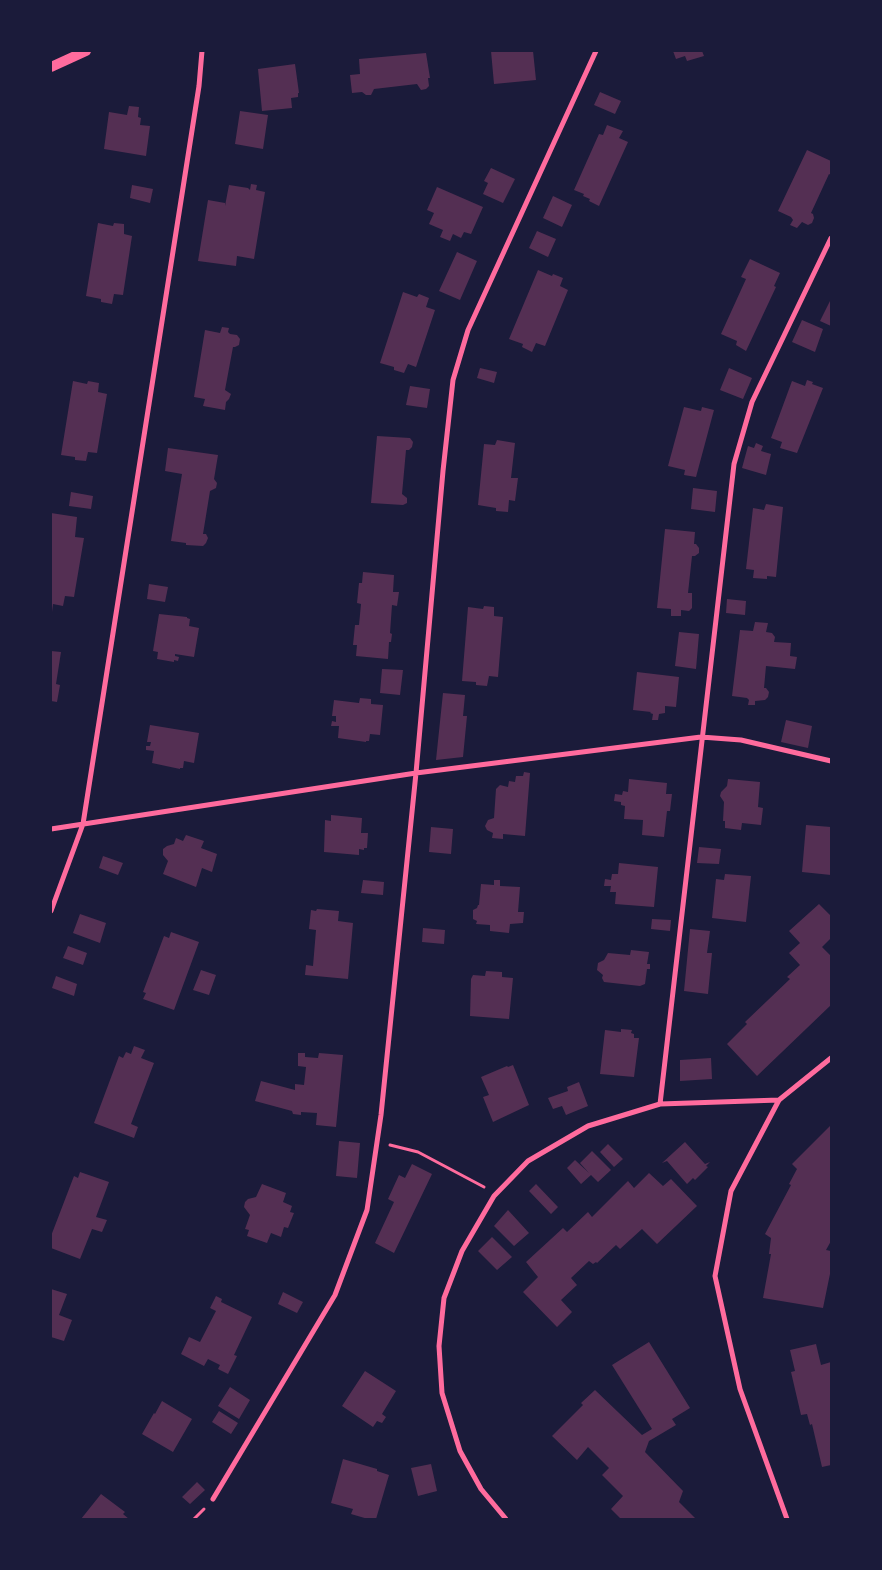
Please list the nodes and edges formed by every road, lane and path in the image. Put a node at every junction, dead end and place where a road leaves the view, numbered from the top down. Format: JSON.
{"nodes":[{"id":1,"x":86,"y":51,"type":"edge"},
{"id":2,"x":202,"y":51,"type":"edge"},
{"id":3,"x":596,"y":51,"type":"edge"},
{"id":4,"x":51,"y":67,"type":"edge"},
{"id":5,"x":831,"y":238,"type":"edge"},
{"id":6,"x":701,"y":737,"type":"junction"},
{"id":7,"x":831,"y":762,"type":"edge"},
{"id":8,"x":416,"y":773,"type":"junction"},
{"id":9,"x":83,"y":824,"type":"junction"},
{"id":10,"x":51,"y":829,"type":"edge"},
{"id":11,"x":51,"y":912,"type":"edge"},
{"id":12,"x":831,"y":1058,"type":"edge"},
{"id":13,"x":779,"y":1100,"type":"junction"},
{"id":14,"x":660,"y":1104,"type":"junction"},
{"id":15,"x":377,"y":1142,"type":"junction"},
{"id":16,"x":480,"y":1183,"type":"dead end"},
{"id":17,"x":213,"y":1499,"type":"dead end"},
{"id":18,"x":506,"y":1519,"type":"edge"},
{"id":19,"x":787,"y":1519,"type":"edge"}],
"edges":[{"from":1,"to":4,"type":"main road"},
{"from":2,"to":9,"type":"street"},
{"from":3,"to":8,"type":"street"},
{"from":5,"to":6,"type":"street"},
{"from":6,"to":7,"type":"street"},
{"from":6,"to":8,"type":"street"},
{"from":6,"to":14,"type":"street"},
{"from":8,"to":9,"type":"street"},
{"from":8,"to":15,"type":"street"},
{"from":9,"to":10,"type":"street"},
{"from":9,"to":11,"type":"street"},
{"from":12,"to":13,"type":"street"},
{"from":13,"to":14,"type":"street"},
{"from":13,"to":19,"type":"street"},
{"from":14,"to":18,"type":"street"},
{"from":15,"to":16,"type":"path"},
{"from":15,"to":17,"type":"street"}]}
